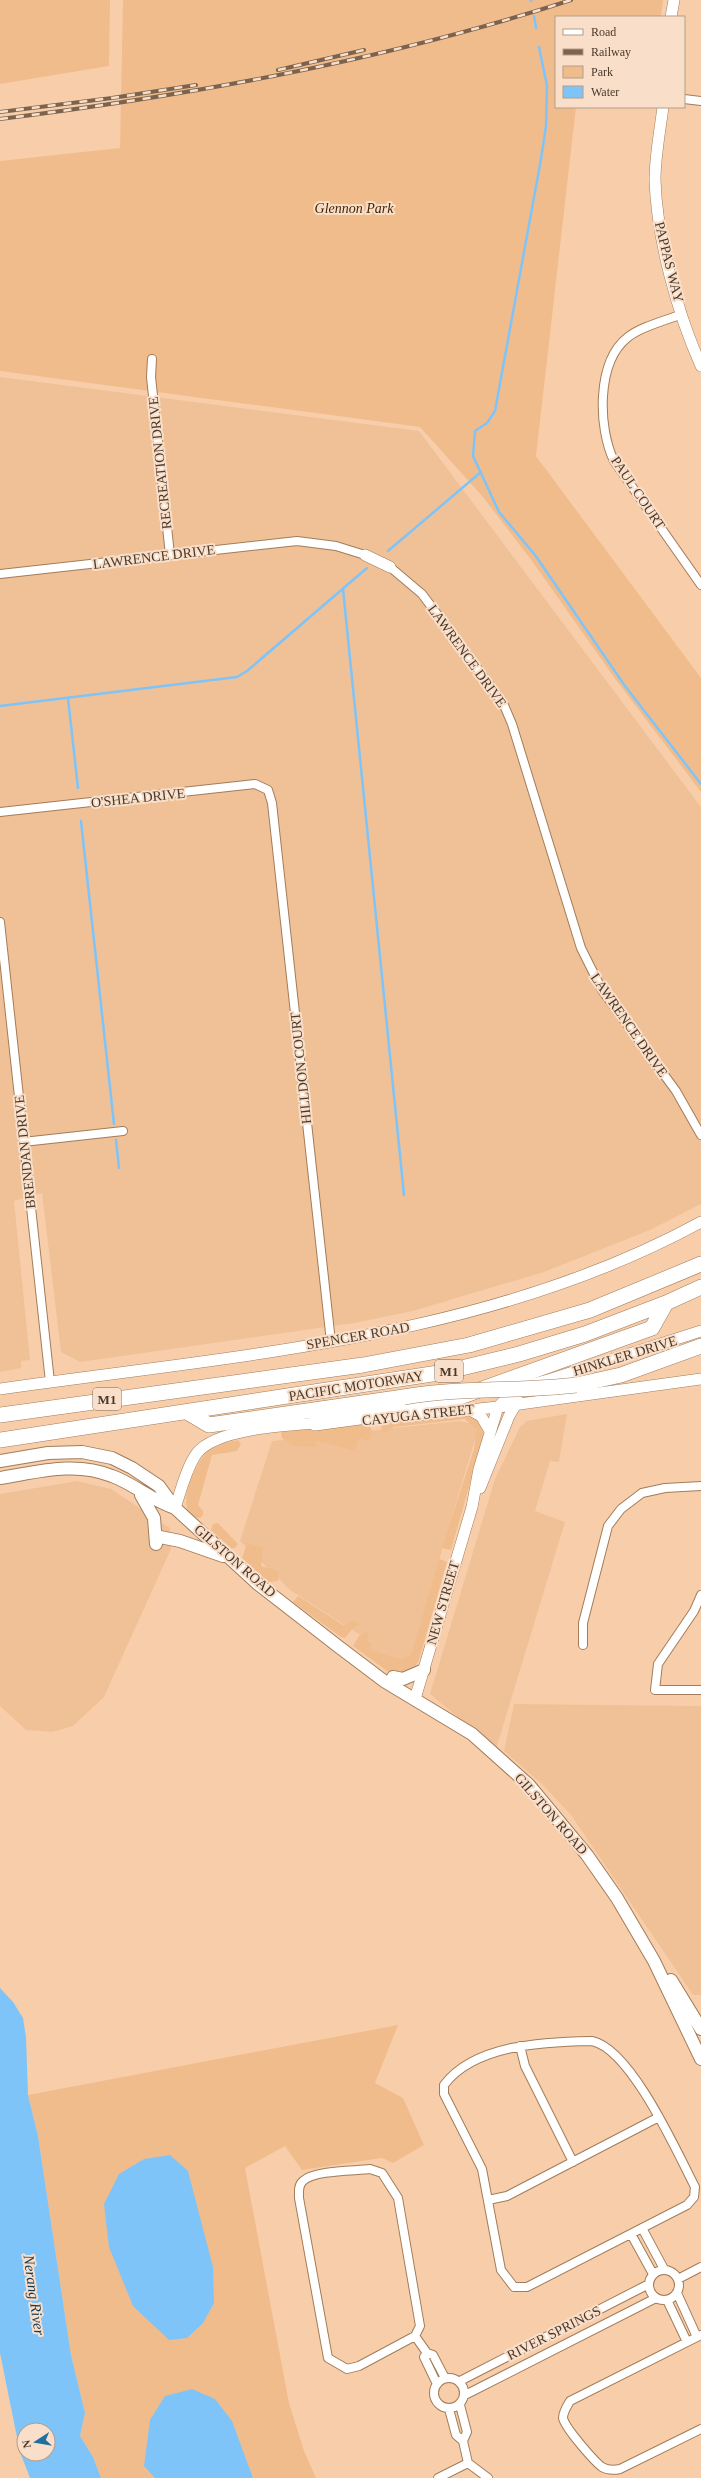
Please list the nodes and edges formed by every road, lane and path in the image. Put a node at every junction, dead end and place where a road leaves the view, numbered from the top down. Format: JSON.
{"nodes":[{"id":1,"x":674,"y":0,"type":"edge"},
{"id":2,"x":671,"y":16,"type":"edge"},
{"id":3,"x":685,"y":99,"type":"edge"},
{"id":4,"x":701,"y":101,"type":"edge"},
{"id":5,"x":663,"y":108,"type":"edge"},
{"id":6,"x":682,"y":314,"type":"junction"},
{"id":7,"x":152,"y":359,"type":"dead end"},
{"id":8,"x":701,"y":366,"type":"edge"},
{"id":9,"x":365,"y":554,"type":"joint"},
{"id":10,"x":170,"y":555,"type":"junction"},
{"id":11,"x":390,"y":567,"type":"joint"},
{"id":12,"x":0,"y":574,"type":"edge"},
{"id":13,"x":701,"y":585,"type":"edge"},
{"id":14,"x":271,"y":795,"type":"joint"},
{"id":15,"x":0,"y":812,"type":"edge"},
{"id":16,"x":0,"y":922,"type":"edge"},
{"id":17,"x":123,"y":1131,"type":"dead end"},
{"id":18,"x":701,"y":1135,"type":"edge"},
{"id":19,"x":24,"y":1142,"type":"junction"},
{"id":20,"x":701,"y":1222,"type":"edge"},
{"id":21,"x":701,"y":1264,"type":"edge"},
{"id":22,"x":701,"y":1287,"type":"edge"},
{"id":23,"x":666,"y":1303,"type":"junction"},
{"id":24,"x":701,"y":1331,"type":"edge"},
{"id":25,"x":331,"y":1342,"type":"junction"},
{"id":26,"x":701,"y":1346,"type":"edge"},
{"id":27,"x":548,"y":1380,"type":"junction"},
{"id":28,"x":701,"y":1380,"type":"edge"},
{"id":29,"x":50,"y":1382,"type":"junction"},
{"id":30,"x":0,"y":1390,"type":"edge"},
{"id":31,"x":515,"y":1405,"type":"junction"},
{"id":32,"x":498,"y":1407,"type":"junction"},
{"id":33,"x":470,"y":1410,"type":"junction"},
{"id":34,"x":187,"y":1412,"type":"junction"},
{"id":35,"x":0,"y":1414,"type":"edge"},
{"id":36,"x":315,"y":1423,"type":"junction"},
{"id":37,"x":490,"y":1431,"type":"junction"},
{"id":38,"x":0,"y":1440,"type":"edge"},
{"id":39,"x":0,"y":1461,"type":"edge"},
{"id":40,"x":0,"y":1478,"type":"edge"},
{"id":41,"x":701,"y":1486,"type":"edge"},
{"id":42,"x":139,"y":1491,"type":"junction"},
{"id":43,"x":472,"y":1507,"type":"junction"},
{"id":44,"x":175,"y":1508,"type":"junction"},
{"id":45,"x":232,"y":1560,"type":"junction"},
{"id":46,"x":701,"y":1595,"type":"edge"},
{"id":47,"x":296,"y":1613,"type":"junction"},
{"id":48,"x":583,"y":1645,"type":"dead end"},
{"id":49,"x":424,"y":1670,"type":"junction"},
{"id":50,"x":393,"y":1678,"type":"junction"},
{"id":51,"x":701,"y":1690,"type":"edge"},
{"id":52,"x":415,"y":1699,"type":"junction"},
{"id":53,"x":654,"y":1961,"type":"junction"},
{"id":54,"x":701,"y":2029,"type":"edge"},
{"id":55,"x":520,"y":2046,"type":"junction"},
{"id":56,"x":701,"y":2059,"type":"edge"},
{"id":57,"x":659,"y":2117,"type":"junction"},
{"id":58,"x":573,"y":2162,"type":"junction"},
{"id":59,"x":488,"y":2200,"type":"junction"},
{"id":60,"x":642,"y":2228,"type":"junction"},
{"id":61,"x":631,"y":2234,"type":"junction"},
{"id":62,"x":701,"y":2267,"type":"edge"},
{"id":63,"x":664,"y":2269,"type":"junction"},
{"id":64,"x":653,"y":2274,"type":"junction"},
{"id":65,"x":678,"y":2278,"type":"junction"},
{"id":66,"x":649,"y":2284,"type":"junction"},
{"id":67,"x":677,"y":2293,"type":"junction"},
{"id":68,"x":656,"y":2298,"type":"junction"},
{"id":69,"x":667,"y":2300,"type":"junction"},
{"id":70,"x":415,"y":2336,"type":"junction"},
{"id":71,"x":699,"y":2336,"type":"edge"},
{"id":72,"x":687,"y":2342,"type":"junction"},
{"id":73,"x":427,"y":2353,"type":"junction"},
{"id":74,"x":445,"y":2378,"type":"junction"},
{"id":75,"x":460,"y":2381,"type":"junction"},
{"id":76,"x":437,"y":2384,"type":"junction"},
{"id":77,"x":465,"y":2395,"type":"junction"},
{"id":78,"x":460,"y":2405,"type":"junction"},
{"id":79,"x":449,"y":2408,"type":"junction"},
{"id":80,"x":701,"y":2430,"type":"edge"},
{"id":81,"x":463,"y":2441,"type":"junction"},
{"id":82,"x":468,"y":2463,"type":"junction"},
{"id":83,"x":438,"y":2478,"type":"edge"},
{"id":84,"x":488,"y":2478,"type":"edge"}],
"edges":[{"from":1,"to":2,"type":"street"},
{"from":3,"to":4,"type":"street"},
{"from":5,"to":6,"type":"street","name":"PAPPAS WAY"},
{"from":6,"to":8,"type":"street","name":"PAPPAS WAY"},
{"from":6,"to":13,"type":"street","name":"PAUL COURT"},
{"from":7,"to":10,"type":"street","name":"RECREATION DRIVE"},
{"from":9,"to":10,"type":"street","name":"LAWRENCE DRIVE"},
{"from":9,"to":11,"type":"street","name":"LAWRENCE DRIVE"},
{"from":10,"to":12,"type":"street","name":"LAWRENCE DRIVE"},
{"from":11,"to":18,"type":"street","name":"LAWRENCE DRIVE"},
{"from":14,"to":15,"type":"street","name":"O'SHEA DRIVE"},
{"from":14,"to":25,"type":"street","name":"HILLDON COURT"},
{"from":16,"to":19,"type":"street","name":"BRENDAN DRIVE"},
{"from":17,"to":19,"type":"street"},
{"from":19,"to":29,"type":"street","name":"BRENDAN DRIVE"},
{"from":20,"to":25,"type":"street","name":"SPENCER ROAD"},
{"from":21,"to":35,"type":"highway","name":"PACIFIC MOTORWAY","number":"M1"},
{"from":22,"to":23,"type":"highway","name":"PACIFIC MOTORWAY","number":"M1"},
{"from":23,"to":34,"type":"highway","name":"PACIFIC MOTORWAY","number":"M1"},
{"from":23,"to":36,"type":"highway"},
{"from":24,"to":27,"type":"street","name":"HINKLER DRIVE"},
{"from":25,"to":29,"type":"street","name":"SPENCER ROAD"},
{"from":26,"to":34,"type":"highway","bridge":true},
{"from":27,"to":31,"type":"street","name":"HINKLER DRIVE"},
{"from":27,"to":32,"type":"street","name":"HINKLER DRIVE"},
{"from":28,"to":31,"type":"street","name":"CAYUGA STREET"},
{"from":29,"to":30,"type":"street","name":"SPENCER ROAD"},
{"from":31,"to":32,"type":"street","name":"CAYUGA STREET"},
{"from":31,"to":43,"type":"street","name":"NEW STREET"},
{"from":32,"to":33,"type":"street","name":"CAYUGA STREET"},
{"from":32,"to":37,"type":"street","name":"NEW STREET"},
{"from":33,"to":36,"type":"street","name":"CAYUGA STREET"},
{"from":33,"to":37,"type":"street"},
{"from":34,"to":38,"type":"highway","name":"PACIFIC MOTORWAY","number":"M1"},
{"from":36,"to":44,"type":"street","name":"CAYUGA STREET"},
{"from":37,"to":43,"type":"street","name":"NEW STREET"},
{"from":39,"to":44,"type":"main road"},
{"from":40,"to":42,"type":"main road"},
{"from":41,"to":48,"type":"street"},
{"from":42,"to":44,"type":"main road"},
{"from":42,"to":45,"type":"main road"},
{"from":43,"to":49,"type":"street","name":"NEW STREET"},
{"from":44,"to":45,"type":"main road","name":"GILSTON ROAD"},
{"from":45,"to":47,"type":"main road","name":"GILSTON ROAD"},
{"from":46,"to":51,"type":"street"},
{"from":47,"to":50,"type":"main road","name":"GILSTON ROAD"},
{"from":47,"to":52,"type":"main road","name":"GILSTON ROAD"},
{"from":49,"to":50,"type":"main road"},
{"from":49,"to":52,"type":"street","name":"NEW STREET"},
{"from":50,"to":52,"type":"main road","name":"GILSTON ROAD"},
{"from":52,"to":53,"type":"main road","name":"GILSTON ROAD"},
{"from":53,"to":54,"type":"main road","name":"GILSTON ROAD"},
{"from":53,"to":56,"type":"main road","name":"GILSTON ROAD"},
{"from":55,"to":57,"type":"street"},
{"from":55,"to":58,"type":"street"},
{"from":55,"to":59,"type":"street"},
{"from":57,"to":58,"type":"street"},
{"from":57,"to":60,"type":"street"},
{"from":58,"to":59,"type":"street"},
{"from":59,"to":61,"type":"street"},
{"from":60,"to":61,"type":"street"},
{"from":60,"to":63,"type":"street"},
{"from":61,"to":64,"type":"street"},
{"from":62,"to":65,"type":"street"},
{"from":63,"to":64,"type":"street"},
{"from":63,"to":65,"type":"street"},
{"from":64,"to":66,"type":"street"},
{"from":65,"to":67,"type":"street"},
{"from":66,"to":68,"type":"street"},
{"from":66,"to":75,"type":"street","name":"RIVER SPRINGS"},
{"from":67,"to":69,"type":"street"},
{"from":67,"to":71,"type":"street"},
{"from":68,"to":69,"type":"street"},
{"from":68,"to":77,"type":"street"},
{"from":69,"to":72,"type":"street"},
{"from":70,"to":70,"type":"street"},
{"from":70,"to":73,"type":"street"},
{"from":71,"to":72,"type":"street"},
{"from":72,"to":80,"type":"street"},
{"from":73,"to":74,"type":"street"},
{"from":73,"to":76,"type":"street"},
{"from":74,"to":75,"type":"street"},
{"from":74,"to":76,"type":"street"},
{"from":75,"to":77,"type":"street"},
{"from":76,"to":79,"type":"street"},
{"from":77,"to":78,"type":"street"},
{"from":78,"to":79,"type":"street"},
{"from":78,"to":81,"type":"street"},
{"from":79,"to":81,"type":"street"},
{"from":81,"to":82,"type":"street"},
{"from":82,"to":83,"type":"street"},
{"from":82,"to":84,"type":"street"}]}
